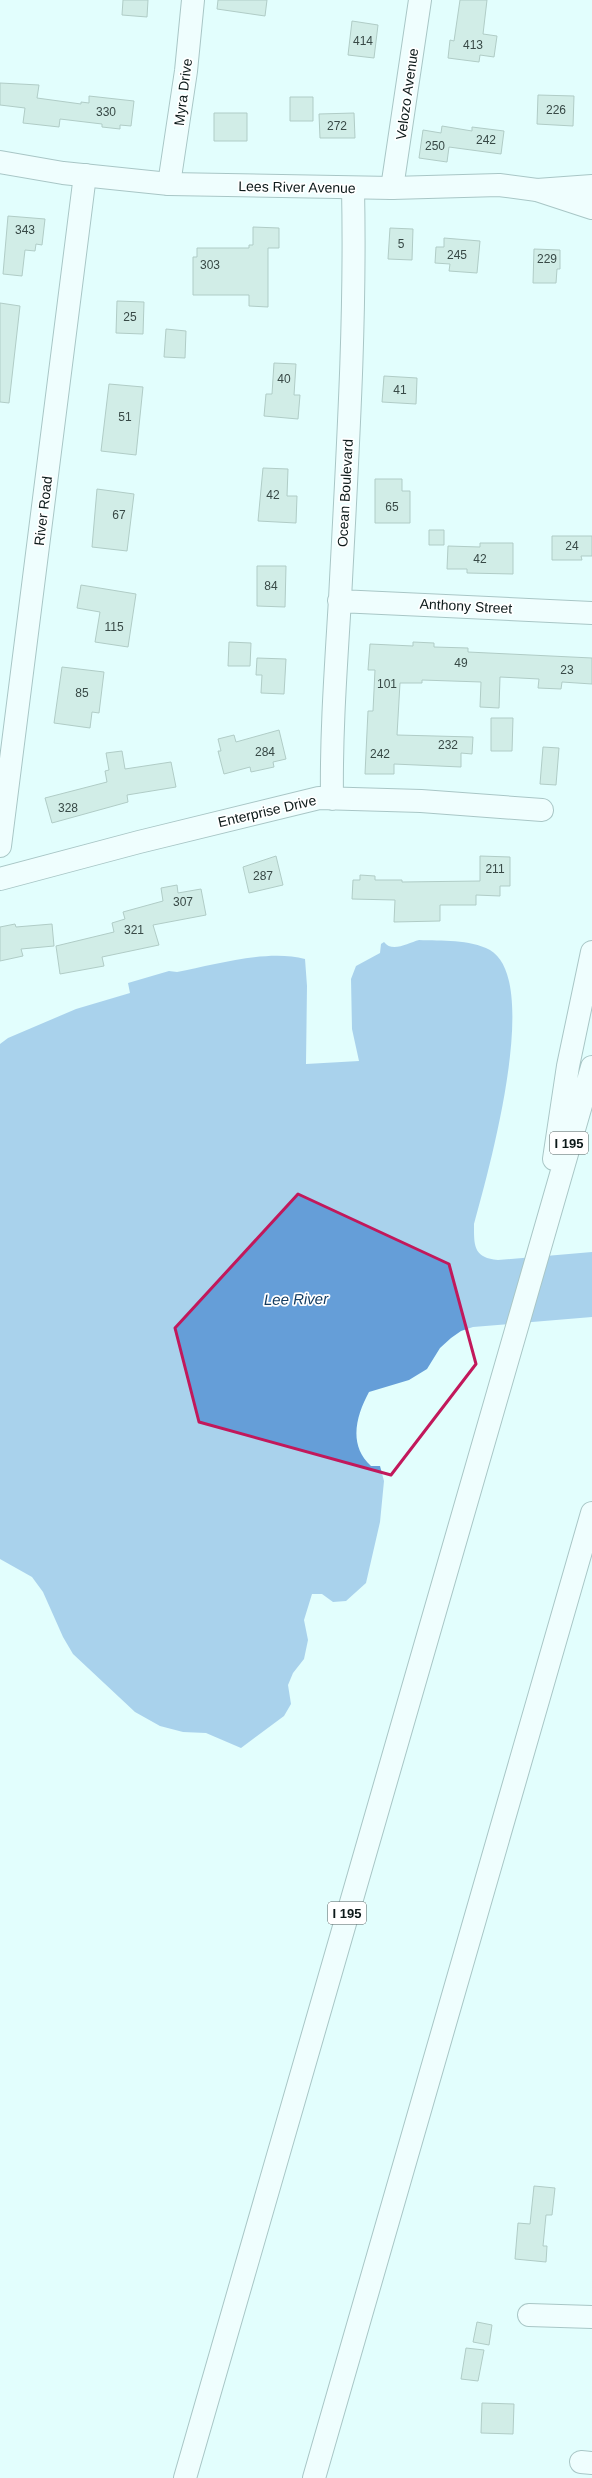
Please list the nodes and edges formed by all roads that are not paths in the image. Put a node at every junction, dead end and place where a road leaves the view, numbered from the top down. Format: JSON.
{"nodes":[{"id":1,"x":193,"y":0,"type":"edge"},
{"id":2,"x":420,"y":0,"type":"edge"},
{"id":3,"x":0,"y":162,"type":"edge"},
{"id":4,"x":85,"y":175,"type":"junction"},
{"id":5,"x":169,"y":184,"type":"junction"},
{"id":6,"x":592,"y":186,"type":"edge"},
{"id":7,"x":352,"y":188,"type":"junction"},
{"id":8,"x":392,"y":188,"type":"junction"},
{"id":9,"x":536,"y":190,"type":"junction"},
{"id":10,"x":592,"y":208,"type":"edge"},
{"id":11,"x":339,"y":600,"type":"junction"},
{"id":12,"x":592,"y":613,"type":"edge"},
{"id":13,"x":332,"y":798,"type":"junction"},
{"id":14,"x":542,"y":810,"type":"dead end"},
{"id":15,"x":0,"y":846,"type":"edge"},
{"id":16,"x":0,"y":879,"type":"edge"},
{"id":17,"x":592,"y":952,"type":"edge"},
{"id":18,"x":592,"y":1067,"type":"edge"},
{"id":19,"x":548,"y":1219,"type":"junction"},
{"id":20,"x":592,"y":1513,"type":"edge"},
{"id":21,"x":529,"y":2315,"type":"dead end"},
{"id":22,"x":592,"y":2317,"type":"edge"},
{"id":23,"x":185,"y":2478,"type":"edge"},
{"id":24,"x":314,"y":2478,"type":"edge"}],
"edges":[{"from":1,"to":5,"type":"main road","name":"Myra Drive"},
{"from":2,"to":8,"type":"main road","name":"Velozo Avenue"},
{"from":3,"to":4,"type":"main road","name":"Lees River Avenue"},
{"from":4,"to":5,"type":"main road","name":"Lees River Avenue"},
{"from":4,"to":15,"type":"main road","name":"River Road"},
{"from":5,"to":7,"type":"main road","name":"Lees River Avenue"},
{"from":6,"to":9,"type":"main road"},
{"from":7,"to":8,"type":"main road","name":"Lees River Avenue"},
{"from":7,"to":11,"type":"main road","name":"Ocean Boulevard"},
{"from":8,"to":9,"type":"main road","name":"Lees River Avenue"},
{"from":9,"to":10,"type":"main road","name":"Lees River Avenue"},
{"from":11,"to":12,"type":"main road","name":"Anthony Street"},
{"from":11,"to":13,"type":"main road","name":"Ocean Boulevard"},
{"from":13,"to":14,"type":"main road","name":"Enterprise Drive"},
{"from":13,"to":16,"type":"main road","name":"Enterprise Drive"},
{"from":17,"to":19,"type":"main road"},
{"from":18,"to":19,"type":"main road","number":"I 195"},
{"from":19,"to":23,"type":"main road","number":"I 195"},
{"from":20,"to":24,"type":"main road"},
{"from":21,"to":22,"type":"main road"}]}
